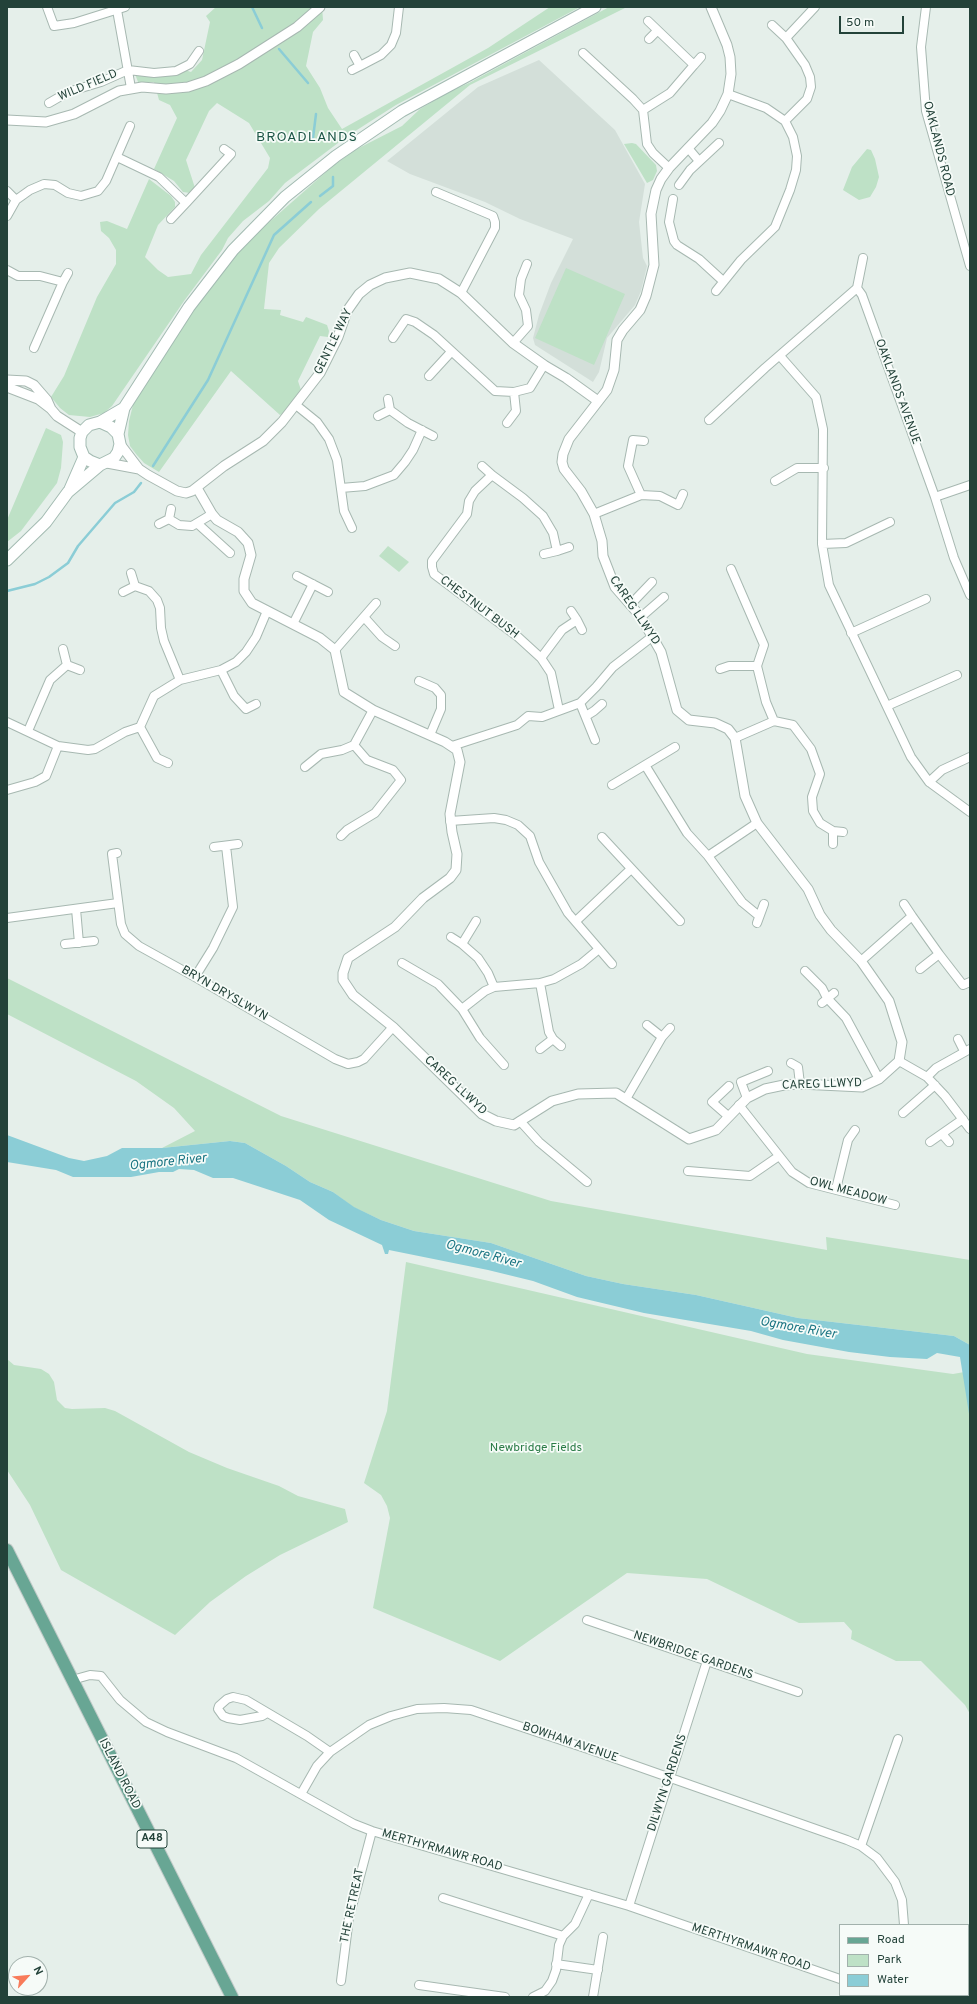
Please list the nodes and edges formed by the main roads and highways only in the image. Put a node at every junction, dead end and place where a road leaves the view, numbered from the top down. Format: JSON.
{"nodes":[{"id":1,"x":595,"y":7,"type":"edge"},
{"id":2,"x":124,"y":408,"type":"junction"},
{"id":3,"x":100,"y":422,"type":"junction"},
{"id":4,"x":119,"y":439,"type":"junction"},
{"id":5,"x":84,"y":457,"type":"junction"},
{"id":6,"x":103,"y":464,"type":"junction"},
{"id":7,"x":68,"y":492,"type":"junction"},
{"id":8,"x":7,"y":560,"type":"edge"},
{"id":9,"x":7,"y":1550,"type":"edge"},
{"id":10,"x":11,"y":1570,"type":"edge"},
{"id":11,"x":232,"y":1997,"type":"edge"}],
"edges":[{"from":1,"to":2,"type":"main road"},
{"from":2,"to":3,"type":"main road"},
{"from":2,"to":4,"type":"main road"},
{"from":3,"to":4,"type":"main road"},
{"from":3,"to":5,"type":"main road"},
{"from":4,"to":6,"type":"main road"},
{"from":5,"to":6,"type":"main road"},
{"from":5,"to":7,"type":"main road"},
{"from":6,"to":7,"type":"main road"},
{"from":7,"to":8,"type":"main road"},
{"from":9,"to":10,"type":"main road","name":"ISLAND ROAD","number":"A48"},
{"from":10,"to":11,"type":"main road","name":"ISLAND ROAD","number":"A48"}]}
